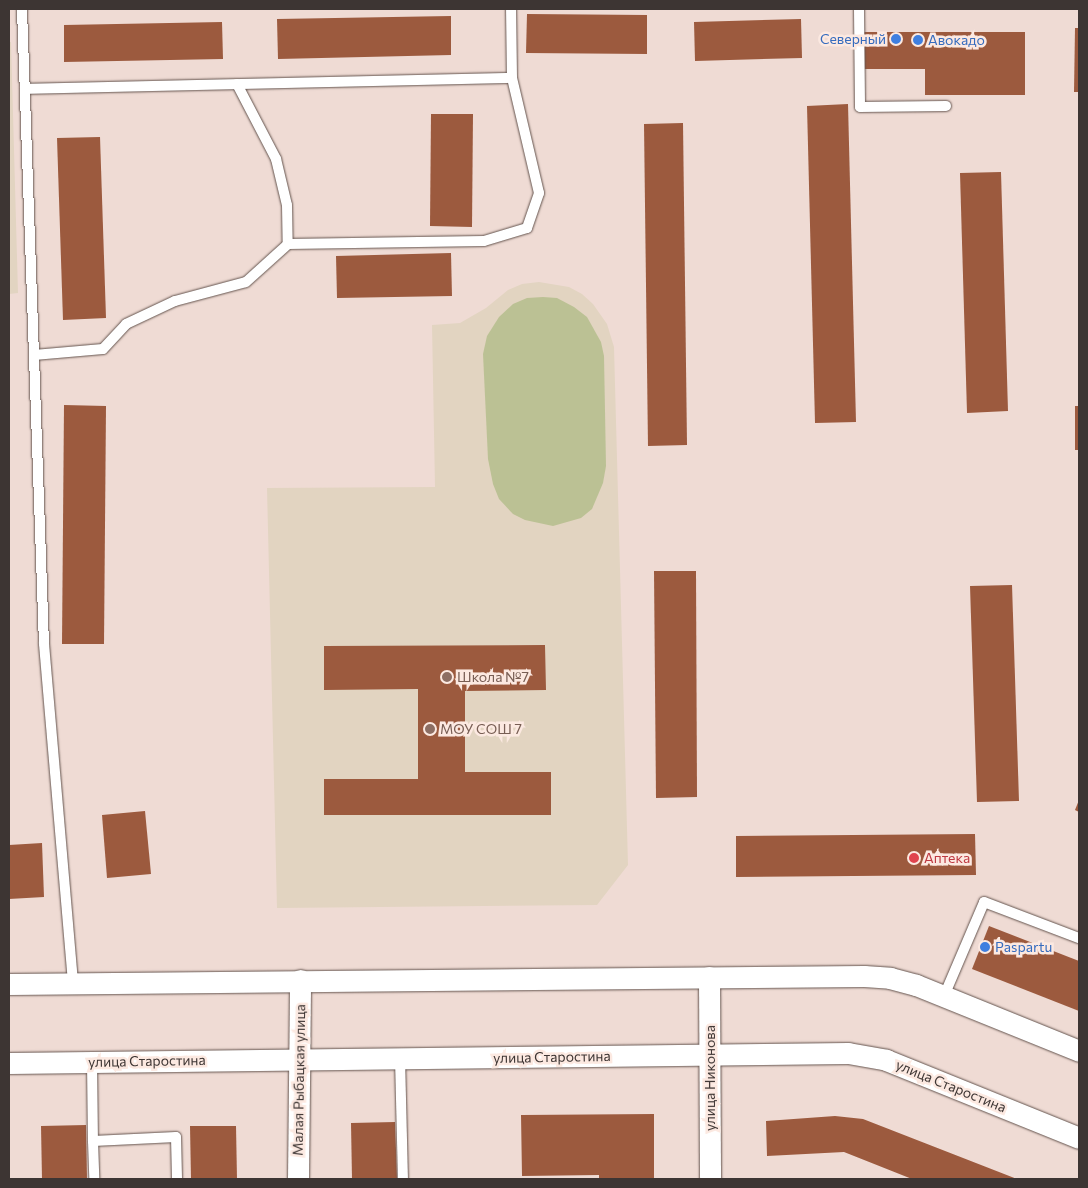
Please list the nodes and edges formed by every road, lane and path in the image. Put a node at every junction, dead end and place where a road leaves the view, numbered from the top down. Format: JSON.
{"nodes":[{"id":1,"x":22,"y":9,"type":"edge"},
{"id":2,"x":512,"y":9,"type":"edge"},
{"id":3,"x":859,"y":9,"type":"edge"},
{"id":4,"x":512,"y":78,"type":"junction"},
{"id":5,"x":237,"y":84,"type":"junction"},
{"id":6,"x":25,"y":89,"type":"junction"},
{"id":7,"x":946,"y":106,"type":"dead end"},
{"id":8,"x":288,"y":244,"type":"junction"},
{"id":9,"x":34,"y":355,"type":"junction"},
{"id":10,"x":1079,"y":938,"type":"edge"},
{"id":11,"x":709,"y":977,"type":"junction"},
{"id":12,"x":300,"y":980,"type":"junction"},
{"id":13,"x":73,"y":983,"type":"junction"},
{"id":14,"x":9,"y":984,"type":"edge"},
{"id":15,"x":944,"y":996,"type":"junction"},
{"id":16,"x":1079,"y":1052,"type":"edge"},
{"id":17,"x":710,"y":1055,"type":"junction"},
{"id":18,"x":400,"y":1058,"type":"junction"},
{"id":19,"x":300,"y":1059,"type":"junction"},
{"id":20,"x":92,"y":1062,"type":"junction"},
{"id":21,"x":9,"y":1063,"type":"edge"},
{"id":22,"x":1079,"y":1138,"type":"edge"},
{"id":23,"x":93,"y":1141,"type":"junction"},
{"id":24,"x":94,"y":1179,"type":"edge"},
{"id":25,"x":177,"y":1179,"type":"edge"},
{"id":26,"x":298,"y":1179,"type":"edge"},
{"id":27,"x":403,"y":1179,"type":"edge"},
{"id":28,"x":710,"y":1179,"type":"edge"}],
"edges":[{"from":1,"to":6,"type":"lane"},
{"from":2,"to":4,"type":"lane"},
{"from":3,"to":7,"type":"lane"},
{"from":4,"to":5,"type":"lane"},
{"from":4,"to":8,"type":"lane"},
{"from":5,"to":6,"type":"lane"},
{"from":5,"to":8,"type":"lane"},
{"from":6,"to":9,"type":"lane"},
{"from":8,"to":9,"type":"lane"},
{"from":9,"to":13,"type":"lane"},
{"from":10,"to":15,"type":"lane"},
{"from":11,"to":12,"type":"street"},
{"from":11,"to":15,"type":"street"},
{"from":11,"to":17,"type":"street","name":"улица Никонова"},
{"from":12,"to":13,"type":"street"},
{"from":12,"to":19,"type":"street","name":"Малая Рыбацкая улица"},
{"from":13,"to":14,"type":"street"},
{"from":15,"to":16,"type":"street"},
{"from":17,"to":18,"type":"street","name":"улица Старостина"},
{"from":17,"to":22,"type":"street","name":"улица Старостина"},
{"from":17,"to":28,"type":"street","name":"улица Никонова"},
{"from":18,"to":19,"type":"street","name":"улица Старостина"},
{"from":18,"to":27,"type":"lane"},
{"from":19,"to":20,"type":"street","name":"улица Старостина"},
{"from":19,"to":26,"type":"street","name":"Малая Рыбацкая улица"},
{"from":20,"to":21,"type":"street","name":"улица Старостина"},
{"from":20,"to":23,"type":"lane"},
{"from":23,"to":24,"type":"lane"},
{"from":23,"to":25,"type":"lane"}]}
